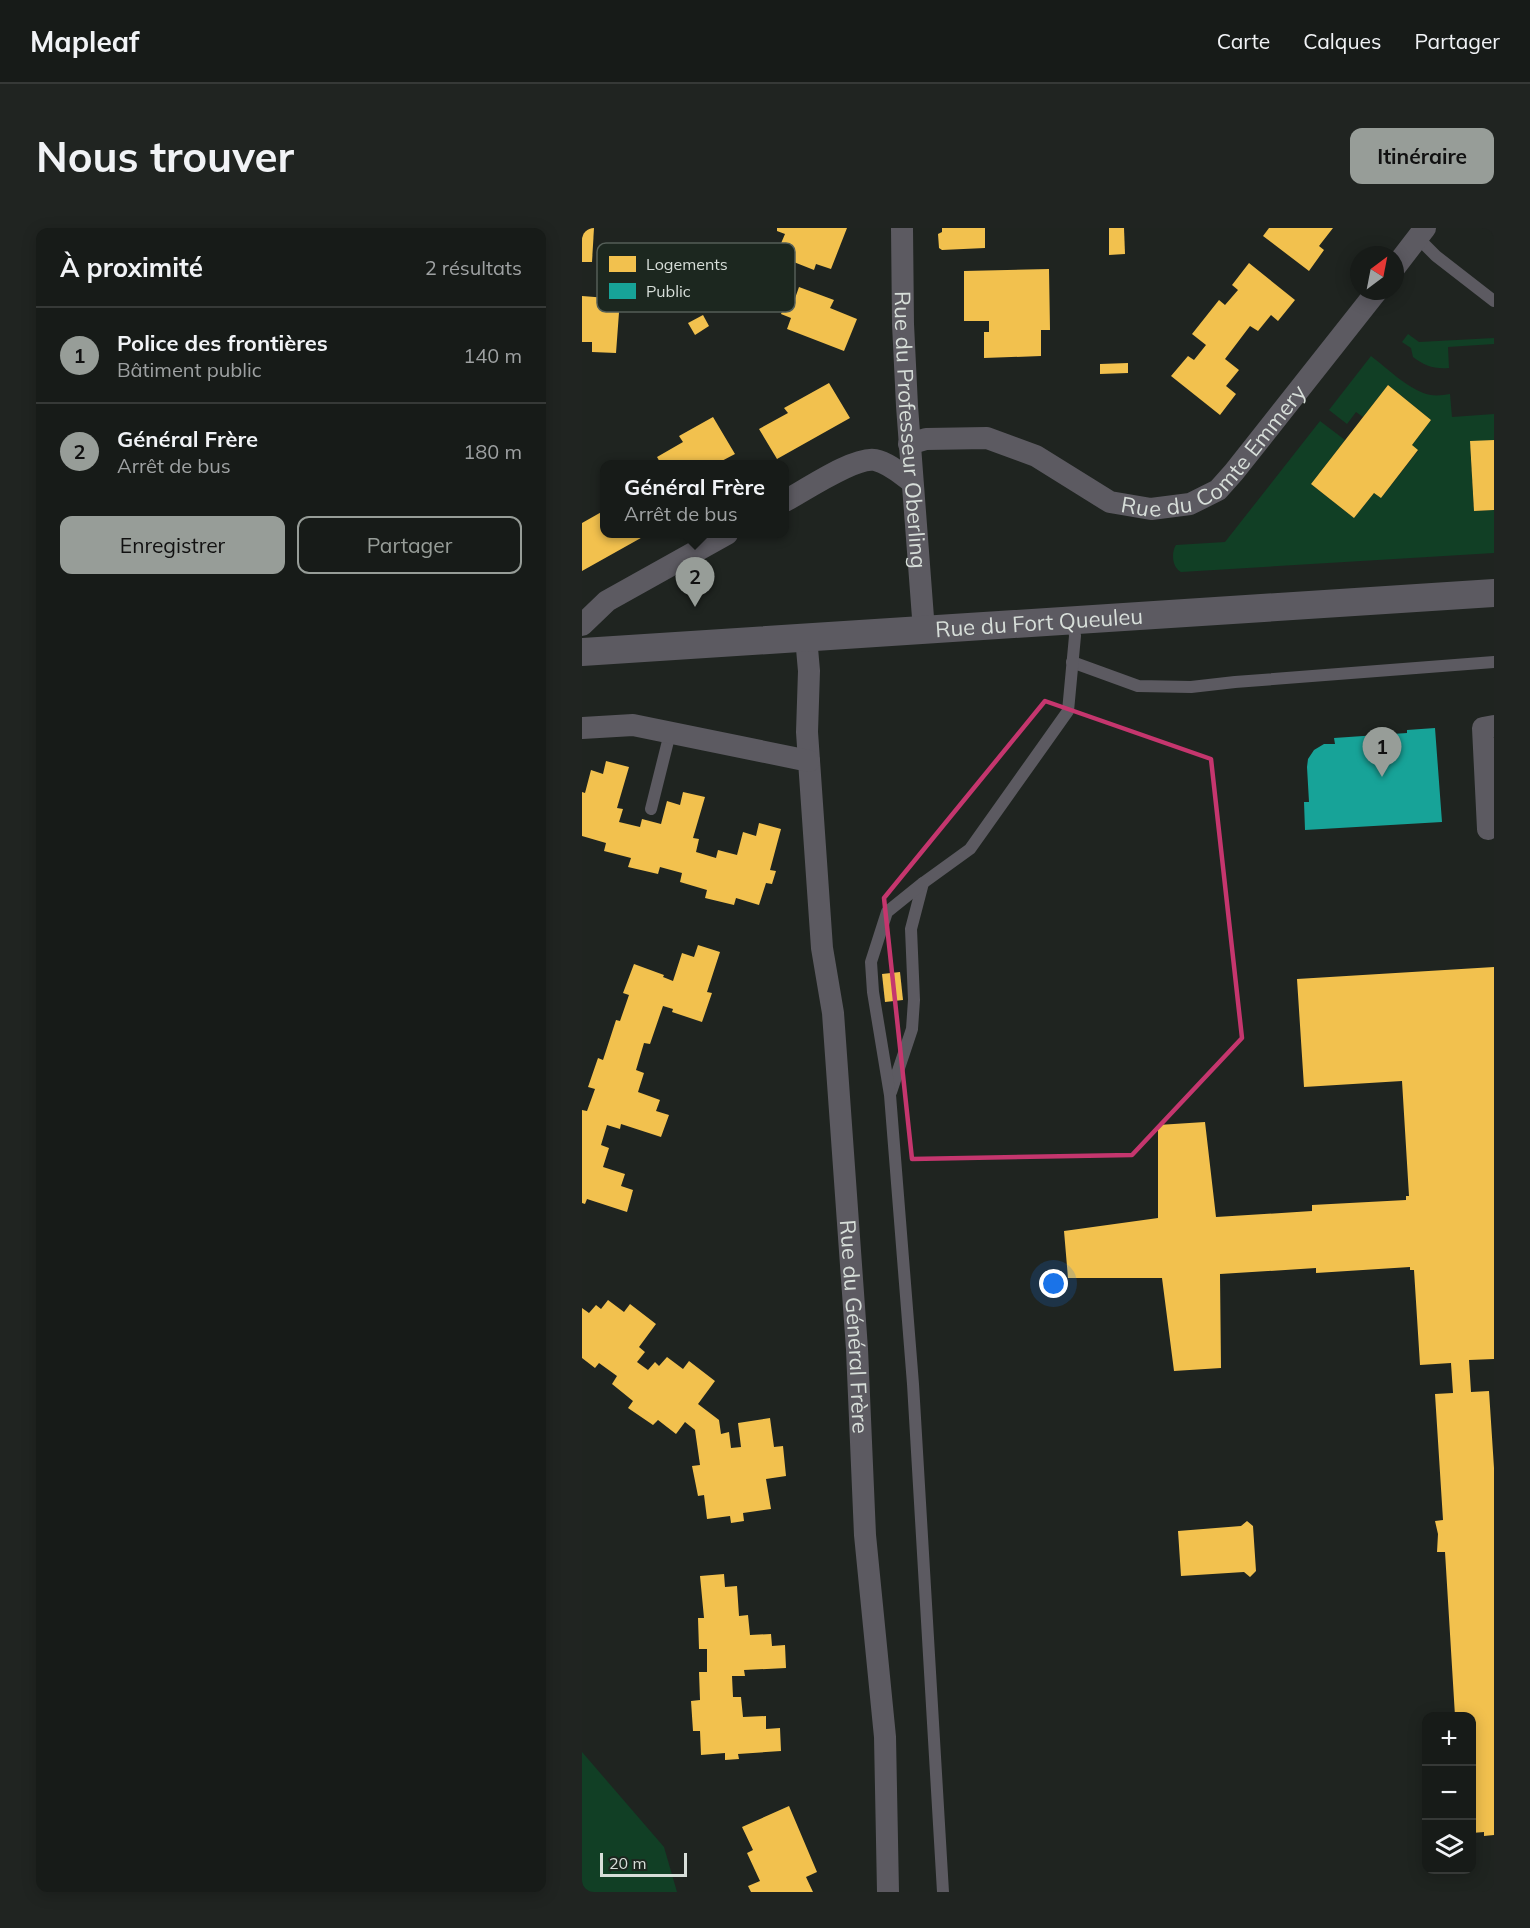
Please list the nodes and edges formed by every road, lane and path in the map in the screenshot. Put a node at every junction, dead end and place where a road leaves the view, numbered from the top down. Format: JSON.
{"nodes":[{"id":1,"x":902,"y":228,"type":"edge"},
{"id":2,"x":1419,"y":231,"type":"edge"},
{"id":3,"x":1404,"y":254,"type":"edge"},
{"id":4,"x":1370,"y":300,"type":"edge"},
{"id":5,"x":1494,"y":301,"type":"edge"},
{"id":6,"x":909,"y":444,"type":"junction"},
{"id":7,"x":912,"y":482,"type":"junction"},
{"id":8,"x":789,"y":499,"type":"edge"},
{"id":9,"x":720,"y":538,"type":"edge"},
{"id":10,"x":1494,"y":593,"type":"edge"},
{"id":11,"x":1073,"y":620,"type":"junction"},
{"id":12,"x":582,"y":625,"type":"edge"},
{"id":13,"x":924,"y":631,"type":"junction"},
{"id":14,"x":806,"y":637,"type":"junction"},
{"id":15,"x":582,"y":652,"type":"edge"},
{"id":16,"x":1072,"y":662,"type":"junction"},
{"id":17,"x":1494,"y":662,"type":"edge"},
{"id":18,"x":1494,"y":726,"type":"edge"},
{"id":19,"x":582,"y":728,"type":"edge"},
{"id":20,"x":670,"y":733,"type":"junction"},
{"id":21,"x":809,"y":761,"type":"junction"},
{"id":22,"x":651,"y":809,"type":"dead end"},
{"id":23,"x":1488,"y":830,"type":"dead end"},
{"id":24,"x":923,"y":883,"type":"junction"},
{"id":25,"x":890,"y":1095,"type":"junction"},
{"id":26,"x":888,"y":1892,"type":"edge"},
{"id":27,"x":943,"y":1892,"type":"edge"}],
"edges":[{"from":1,"to":6,"type":"street","name":"Rue du Professeur Oberling"},
{"from":2,"to":3,"type":"street"},
{"from":2,"to":5,"type":"lane"},
{"from":4,"to":6,"type":"street","name":"Rue du Comte Emmery"},
{"from":6,"to":7,"type":"street","name":"Rue du Professeur Oberling"},
{"from":7,"to":8,"type":"street"},
{"from":7,"to":13,"type":"street","name":"Rue du Professeur Oberling"},
{"from":9,"to":12,"type":"street"},
{"from":10,"to":11,"type":"street","name":"Rue du Fort Queuleu"},
{"from":11,"to":13,"type":"street","name":"Rue du Fort Queuleu"},
{"from":11,"to":16,"type":"lane"},
{"from":13,"to":14,"type":"street","name":"Rue du Fort Queuleu"},
{"from":14,"to":15,"type":"street","name":"Rue du Fort Queuleu"},
{"from":14,"to":21,"type":"street","name":"Rue du Général Frère"},
{"from":16,"to":17,"type":"lane"},
{"from":16,"to":24,"type":"lane"},
{"from":18,"to":23,"type":"street"},
{"from":19,"to":20,"type":"street"},
{"from":20,"to":21,"type":"street"},
{"from":20,"to":22,"type":"lane"},
{"from":21,"to":26,"type":"street","name":"Rue du Général Frère"},
{"from":24,"to":25,"type":"lane"},
{"from":24,"to":25,"type":"lane"},
{"from":25,"to":27,"type":"lane"}]}
